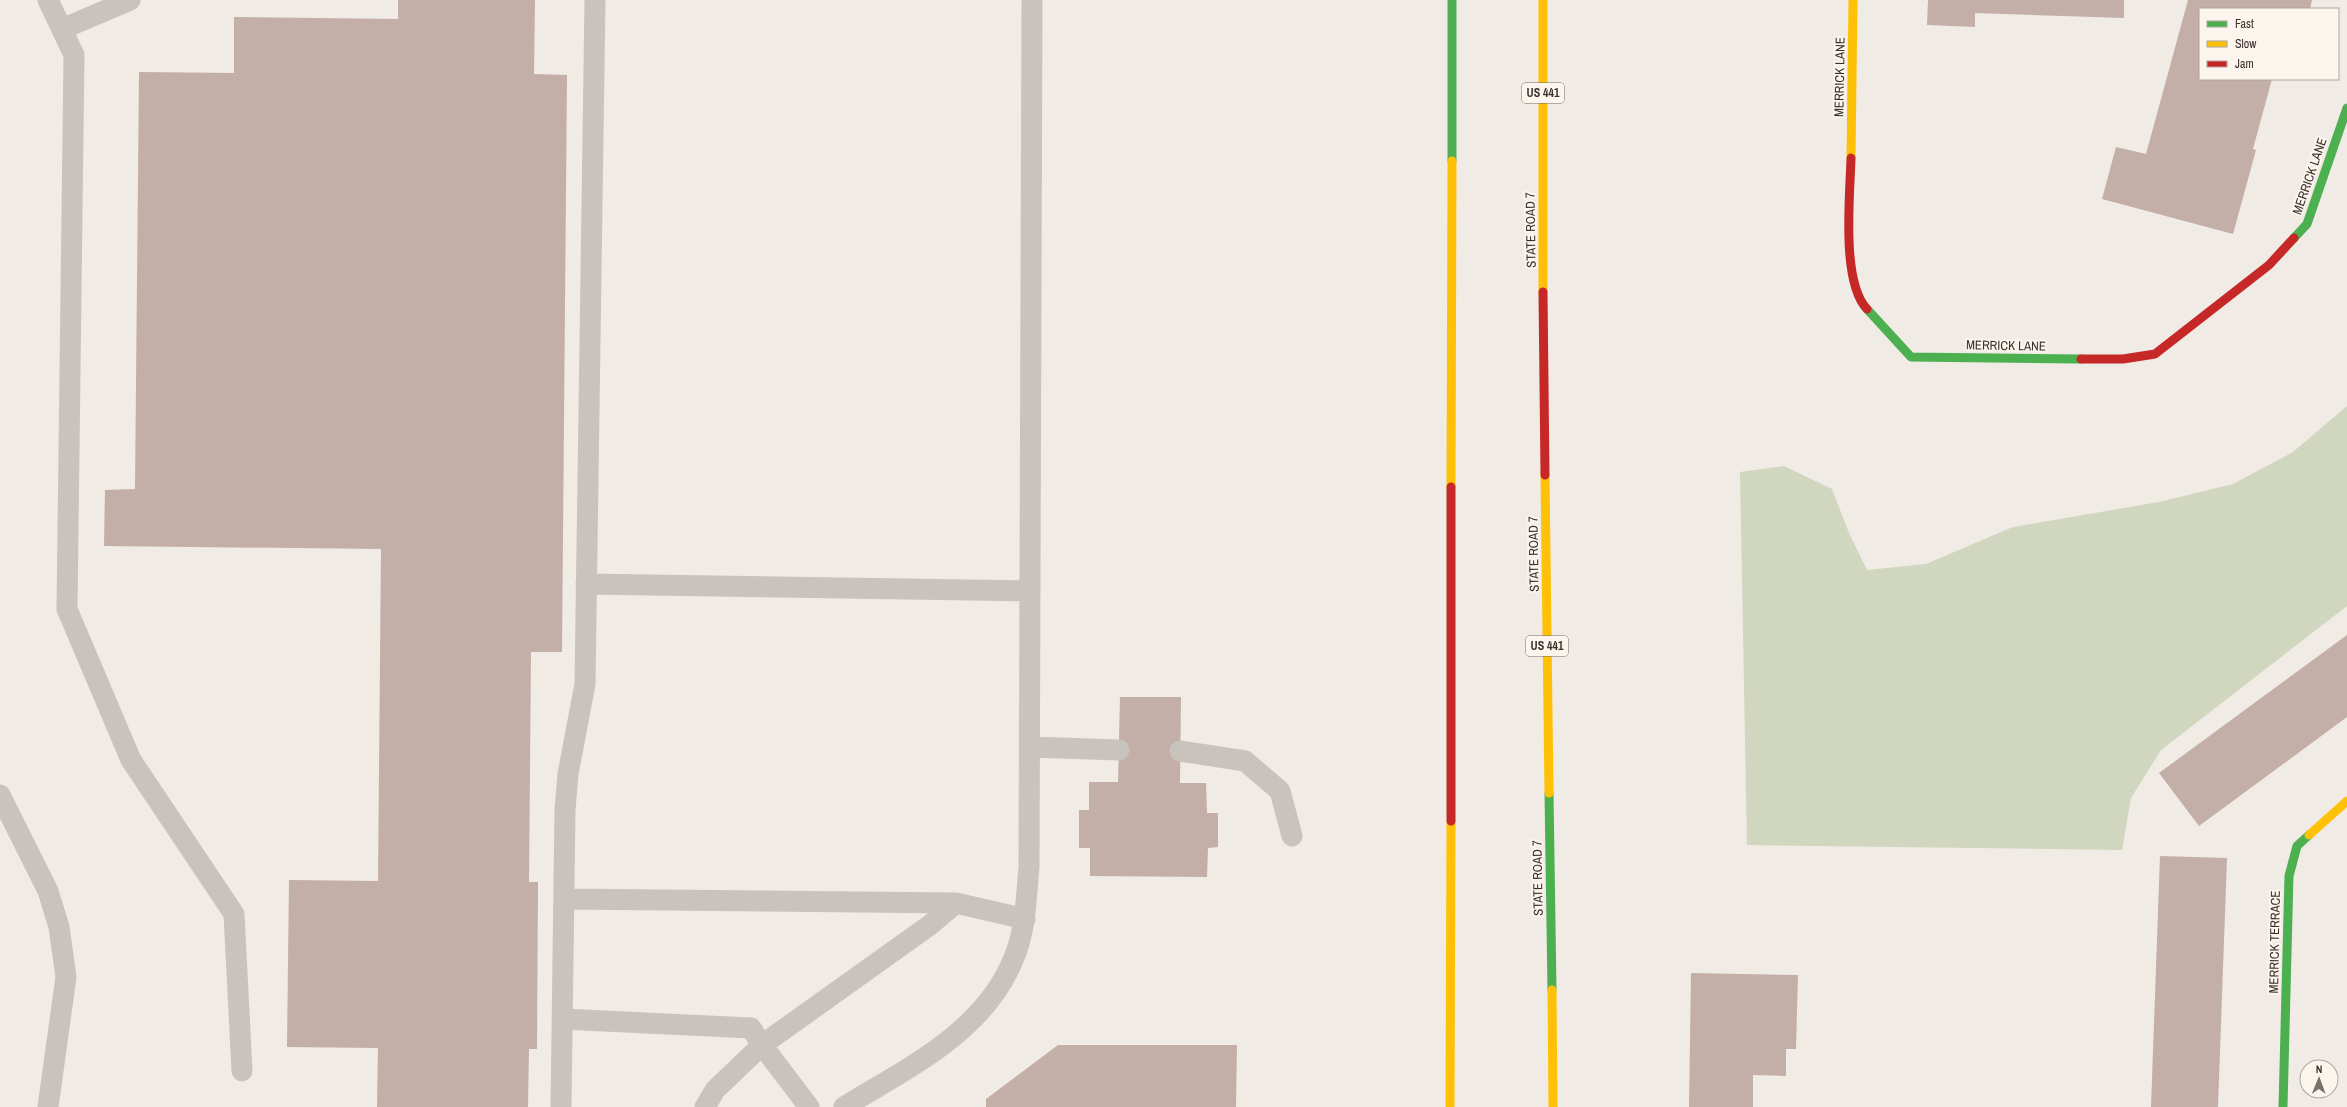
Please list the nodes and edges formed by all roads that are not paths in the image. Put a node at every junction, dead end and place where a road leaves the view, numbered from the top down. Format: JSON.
{"nodes":[{"id":1,"x":48,"y":0,"type":"edge"},
{"id":2,"x":130,"y":0,"type":"edge"},
{"id":3,"x":595,"y":0,"type":"edge"},
{"id":4,"x":1032,"y":0,"type":"edge"},
{"id":5,"x":1452,"y":0,"type":"edge"},
{"id":6,"x":1543,"y":0,"type":"edge"},
{"id":7,"x":1853,"y":0,"type":"edge"},
{"id":8,"x":62,"y":29,"type":"junction"},
{"id":9,"x":2347,"y":108,"type":"edge"},
{"id":10,"x":586,"y":584,"type":"junction"},
{"id":11,"x":1030,"y":591,"type":"junction"},
{"id":12,"x":1030,"y":747,"type":"junction"},
{"id":13,"x":1119,"y":750,"type":"dead end"},
{"id":14,"x":1180,"y":751,"type":"dead end"},
{"id":15,"x":0,"y":795,"type":"edge"},
{"id":16,"x":2347,"y":801,"type":"edge"},
{"id":17,"x":1292,"y":836,"type":"dead end"},
{"id":18,"x":564,"y":898,"type":"junction"},
{"id":19,"x":956,"y":903,"type":"junction"},
{"id":20,"x":1025,"y":919,"type":"junction"},
{"id":21,"x":562,"y":1019,"type":"junction"},
{"id":22,"x":762,"y":1045,"type":"junction"},
{"id":23,"x":242,"y":1071,"type":"dead end"},
{"id":24,"x":48,"y":1107,"type":"edge"},
{"id":25,"x":561,"y":1107,"type":"edge"},
{"id":26,"x":705,"y":1107,"type":"edge"},
{"id":27,"x":809,"y":1107,"type":"edge"},
{"id":28,"x":844,"y":1107,"type":"edge"},
{"id":29,"x":1450,"y":1107,"type":"edge"},
{"id":30,"x":1553,"y":1107,"type":"edge"},
{"id":31,"x":2283,"y":1107,"type":"edge"}],
"edges":[{"from":1,"to":8,"type":"lane"},
{"from":2,"to":8,"type":"lane"},
{"from":3,"to":10,"type":"lane"},
{"from":4,"to":11,"type":"lane"},
{"from":5,"to":29,"type":"main road"},
{"from":6,"to":30,"type":"main road","name":"STATE ROAD 7","number":"US 441"},
{"from":7,"to":9,"type":"main road","name":"MERRICK LANE"},
{"from":8,"to":23,"type":"lane"},
{"from":10,"to":11,"type":"lane"},
{"from":10,"to":18,"type":"lane"},
{"from":11,"to":12,"type":"lane"},
{"from":12,"to":13,"type":"lane"},
{"from":12,"to":20,"type":"lane"},
{"from":14,"to":17,"type":"lane"},
{"from":15,"to":24,"type":"lane"},
{"from":16,"to":31,"type":"main road","name":"MERRICK TERRACE"},
{"from":18,"to":19,"type":"lane"},
{"from":18,"to":21,"type":"lane"},
{"from":19,"to":20,"type":"lane"},
{"from":19,"to":22,"type":"lane"},
{"from":20,"to":28,"type":"lane"},
{"from":21,"to":22,"type":"lane"},
{"from":21,"to":25,"type":"lane"},
{"from":22,"to":26,"type":"lane"},
{"from":22,"to":27,"type":"lane"}]}
